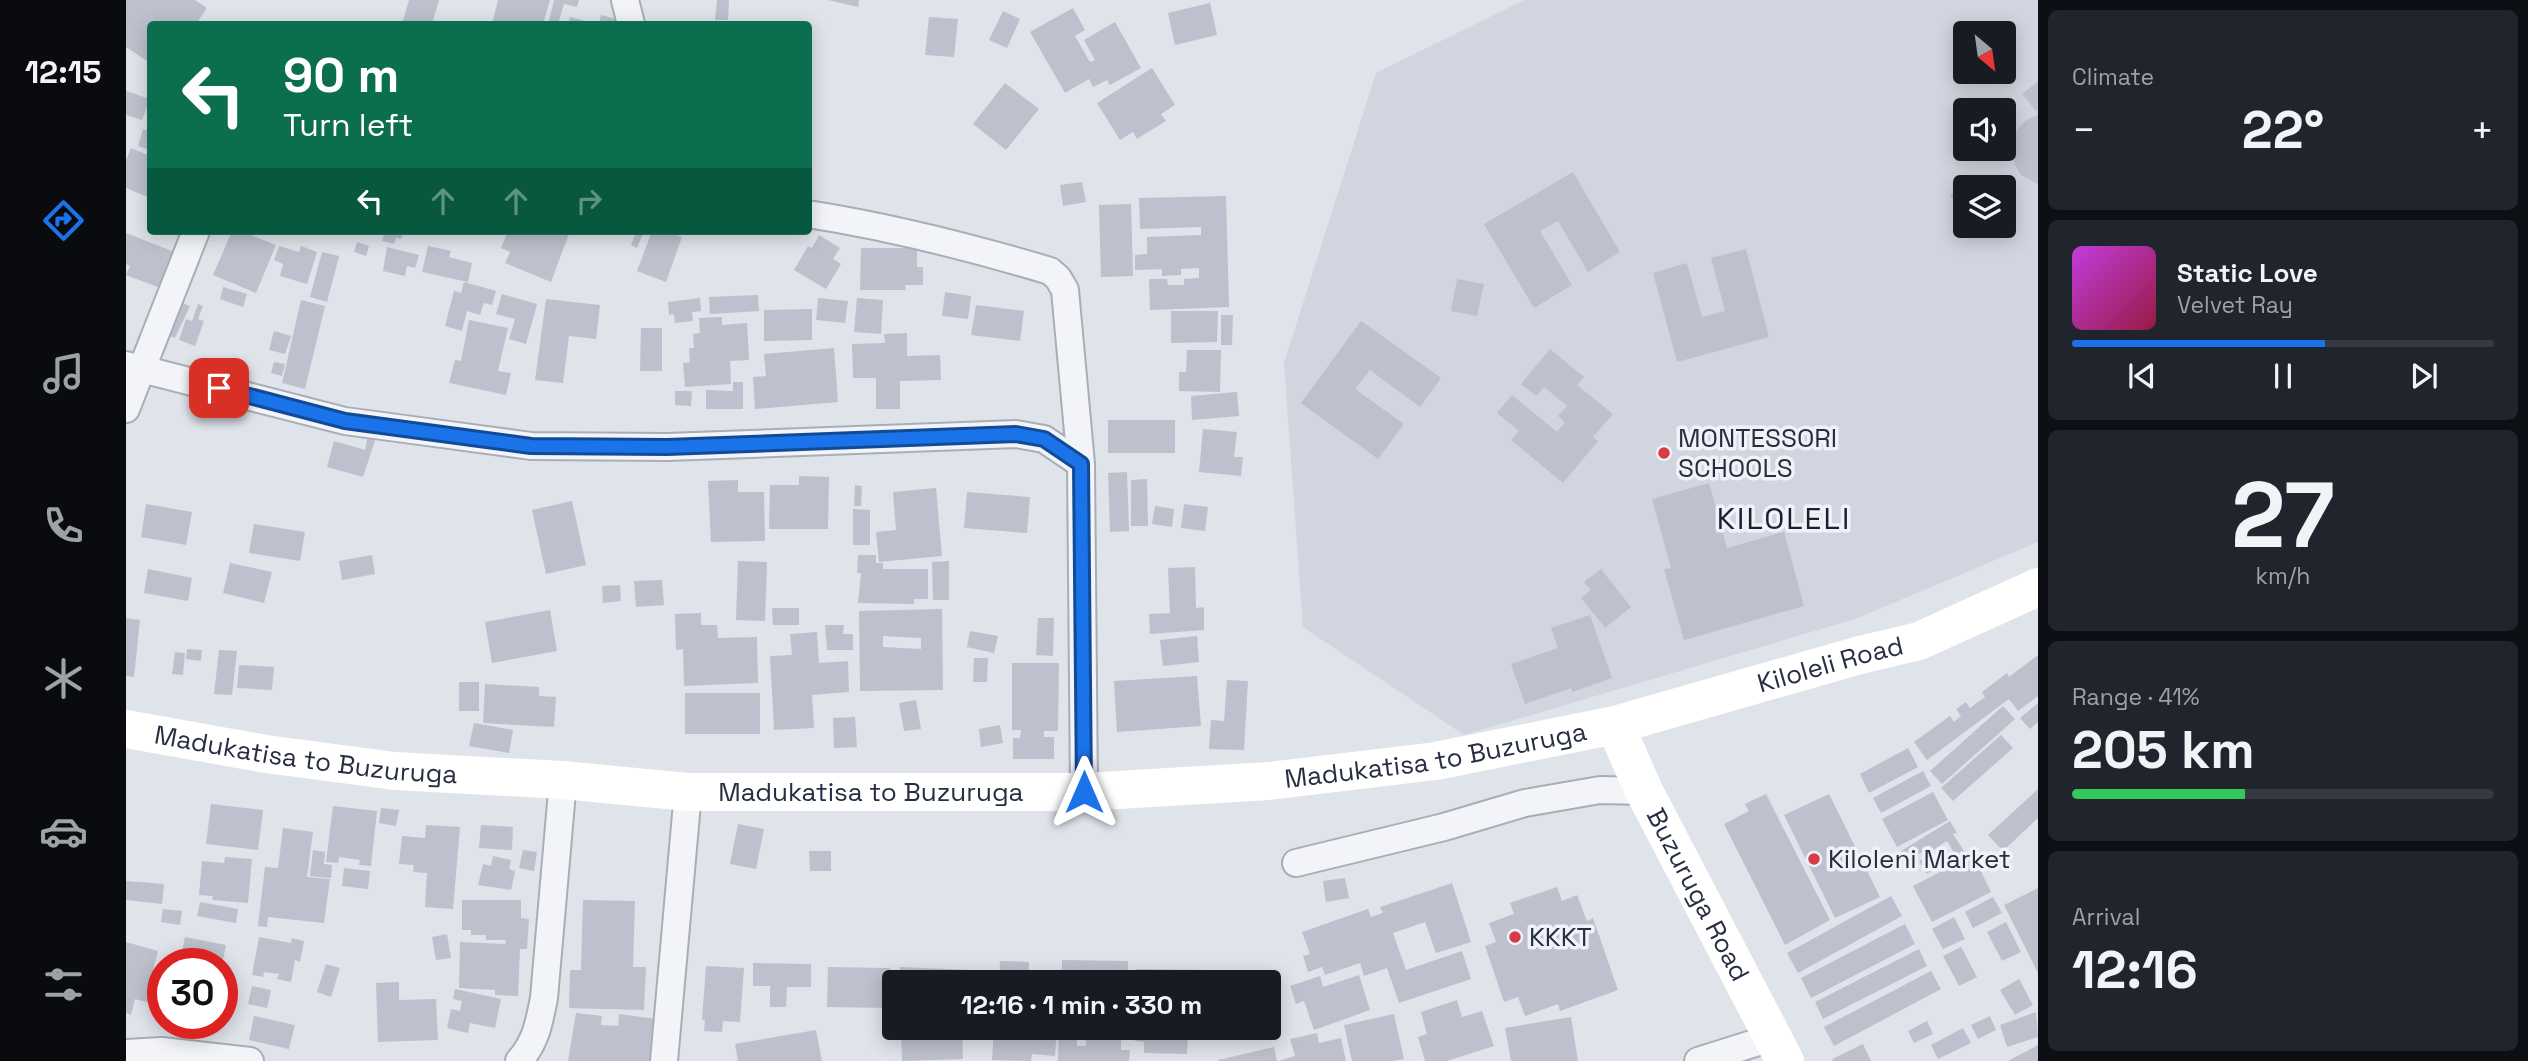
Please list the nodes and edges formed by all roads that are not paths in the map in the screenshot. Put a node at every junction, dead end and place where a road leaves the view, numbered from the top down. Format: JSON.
{"nodes":[{"id":1,"x":625,"y":0,"type":"edge"},
{"id":2,"x":630,"y":21,"type":"edge"},
{"id":3,"x":812,"y":215,"type":"edge"},
{"id":4,"x":194,"y":235,"type":"edge"},
{"id":5,"x":134,"y":366,"type":"edge"},
{"id":6,"x":126,"y":409,"type":"edge"},
{"id":7,"x":1081,"y":464,"type":"junction"},
{"id":8,"x":2038,"y":587,"type":"edge"},
{"id":9,"x":1615,"y":725,"type":"junction"},
{"id":10,"x":126,"y":729,"type":"edge"},
{"id":11,"x":563,"y":780,"type":"junction"},
{"id":12,"x":1644,"y":791,"type":"junction"},
{"id":13,"x":688,"y":792,"type":"junction"},
{"id":14,"x":1084,"y":792,"type":"junction"},
{"id":15,"x":1296,"y":863,"type":"dead end"},
{"id":16,"x":1779,"y":1049,"type":"edge"},
{"id":17,"x":126,"y":1053,"type":"edge"},
{"id":18,"x":250,"y":1061,"type":"edge"},
{"id":19,"x":519,"y":1061,"type":"edge"},
{"id":20,"x":664,"y":1061,"type":"edge"},
{"id":21,"x":1698,"y":1061,"type":"edge"}],
"edges":[{"from":1,"to":2,"type":"street"},
{"from":3,"to":7,"type":"street"},
{"from":4,"to":5,"type":"street"},
{"from":5,"to":6,"type":"street"},
{"from":5,"to":7,"type":"street"},
{"from":7,"to":14,"type":"street"},
{"from":8,"to":9,"type":"main road","name":"Kiloleli Road"},
{"from":9,"to":12,"type":"main road","name":"Buzuruga Road"},
{"from":9,"to":14,"type":"main road","name":"Madukatisa to Buzuruga"},
{"from":10,"to":11,"type":"main road","name":"Madukatisa to Buzuruga"},
{"from":11,"to":13,"type":"main road","name":"Madukatisa to Buzuruga"},
{"from":11,"to":19,"type":"street"},
{"from":12,"to":15,"type":"street"},
{"from":12,"to":16,"type":"main road","name":"Buzuruga Road"},
{"from":13,"to":14,"type":"main road","name":"Madukatisa to Buzuruga"},
{"from":13,"to":20,"type":"street"},
{"from":16,"to":21,"type":"street"},
{"from":17,"to":18,"type":"street"}]}
